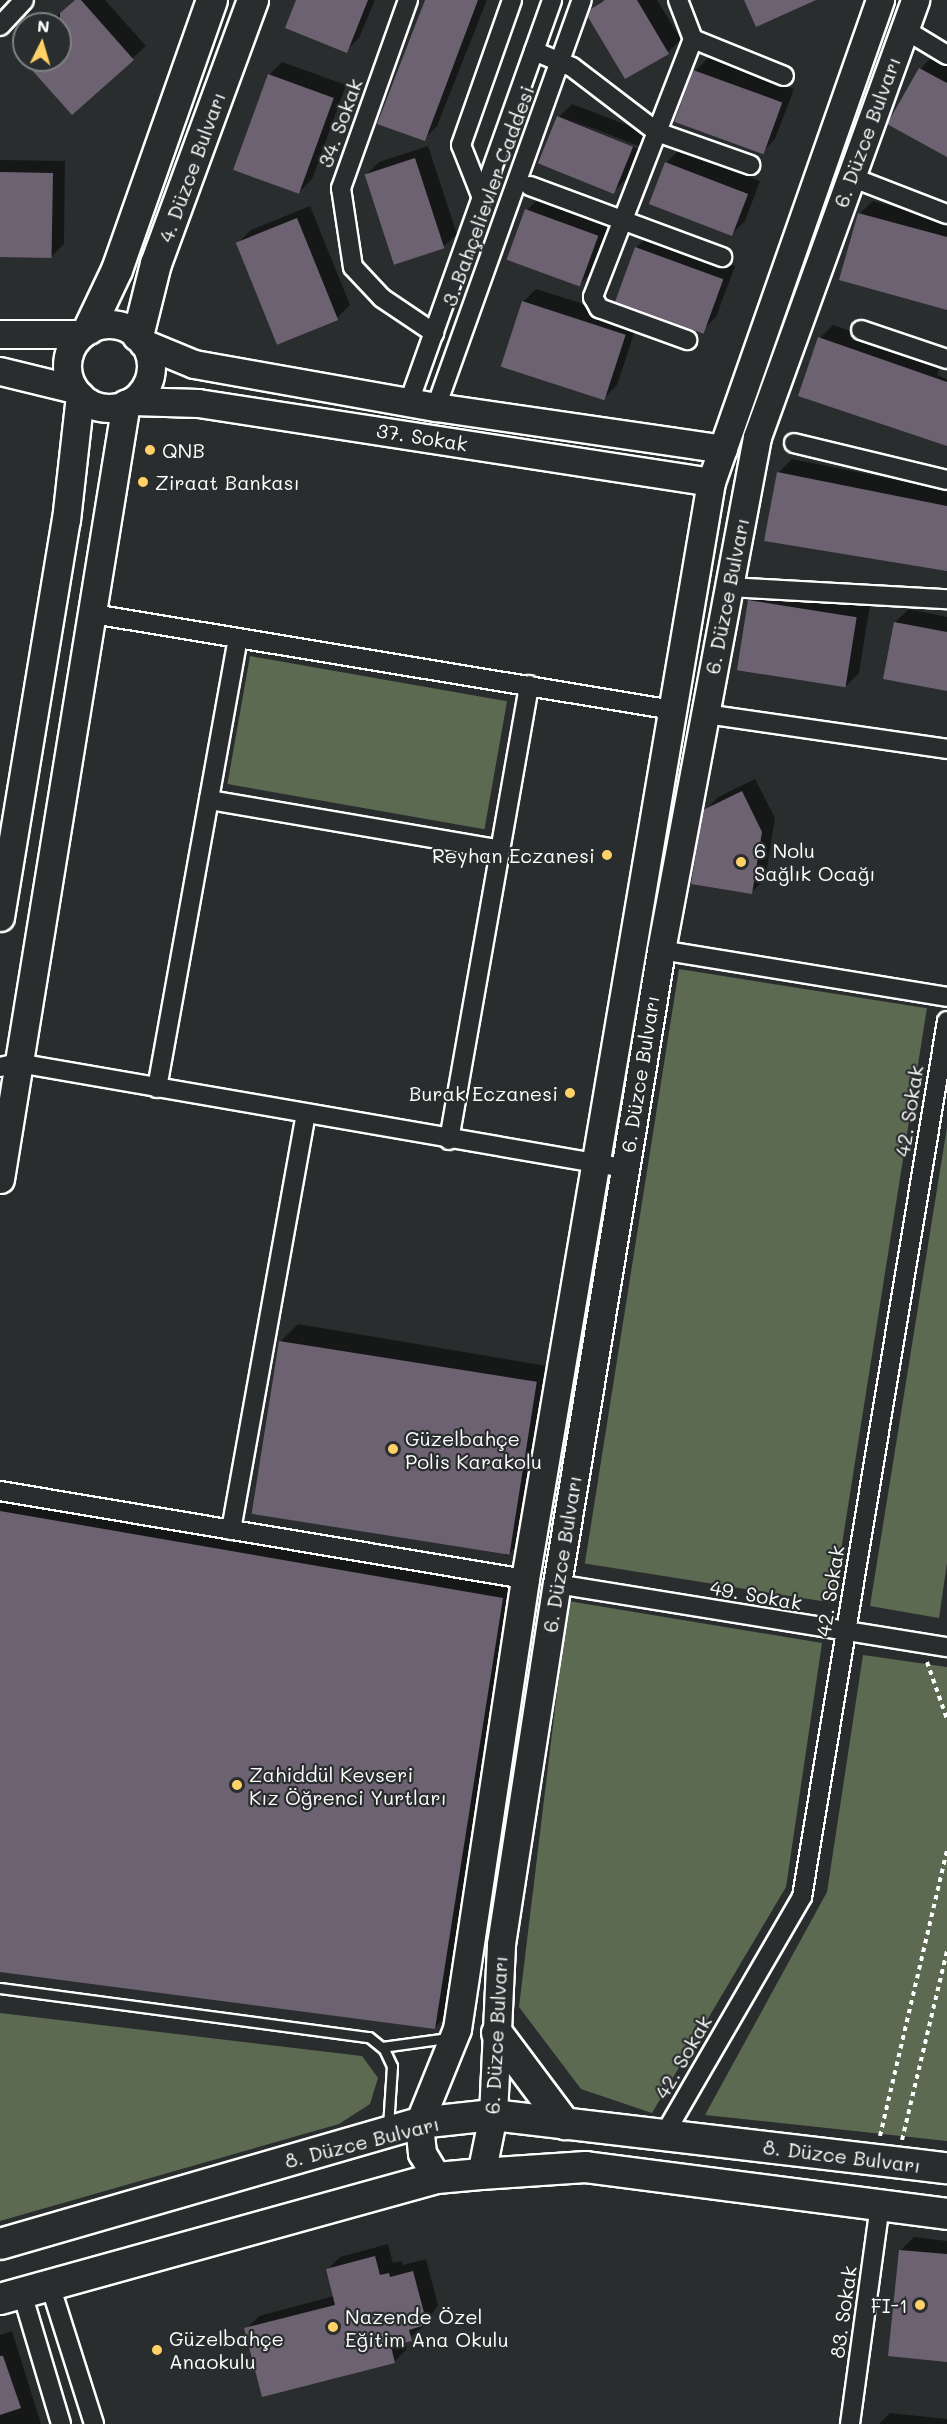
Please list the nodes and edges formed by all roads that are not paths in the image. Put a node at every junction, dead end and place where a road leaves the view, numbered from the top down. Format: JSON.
{"nodes":[{"id":1,"x":24,"y":0,"type":"edge"},
{"id":2,"x":212,"y":0,"type":"edge"},
{"id":3,"x":253,"y":0,"type":"edge"},
{"id":4,"x":408,"y":0,"type":"edge"},
{"id":5,"x":512,"y":0,"type":"edge"},
{"id":6,"x":552,"y":0,"type":"edge"},
{"id":7,"x":582,"y":0,"type":"edge"},
{"id":8,"x":678,"y":0,"type":"edge"},
{"id":9,"x":880,"y":0,"type":"edge"},
{"id":10,"x":915,"y":0,"type":"edge"},
{"id":11,"x":0,"y":26,"type":"edge"},
{"id":12,"x":904,"y":29,"type":"junction"},
{"id":13,"x":693,"y":39,"type":"junction"},
{"id":14,"x":534,"y":51,"type":"junction"},
{"id":15,"x":947,"y":55,"type":"edge"},
{"id":16,"x":560,"y":61,"type":"junction"},
{"id":17,"x":783,"y":76,"type":"dead end"},
{"id":18,"x":657,"y":132,"type":"junction"},
{"id":19,"x":750,"y":165,"type":"dead end"},
{"id":20,"x":851,"y":177,"type":"junction"},
{"id":21,"x":530,"y":186,"type":"dead end"},
{"id":22,"x":482,"y":198,"type":"junction"},
{"id":23,"x":947,"y":214,"type":"edge"},
{"id":24,"x":622,"y":220,"type":"junction"},
{"id":25,"x":722,"y":257,"type":"dead end"},
{"id":26,"x":861,"y":330,"type":"dead end"},
{"id":27,"x":85,"y":331,"type":"junction"},
{"id":28,"x":434,"y":333,"type":"junction"},
{"id":29,"x":0,"y":334,"type":"edge"},
{"id":30,"x":141,"y":339,"type":"junction"},
{"id":31,"x":687,"y":340,"type":"dead end"},
{"id":32,"x":947,"y":359,"type":"edge"},
{"id":33,"x":0,"y":371,"type":"edge"},
{"id":34,"x":283,"y":380,"type":"junction"},
{"id":35,"x":77,"y":393,"type":"junction"},
{"id":36,"x":129,"y":402,"type":"junction"},
{"id":37,"x":410,"y":402,"type":"junction"},
{"id":38,"x":436,"y":407,"type":"junction"},
{"id":39,"x":278,"y":415,"type":"junction"},
{"id":40,"x":536,"y":422,"type":"junction"},
{"id":41,"x":794,"y":443,"type":"dead end"},
{"id":42,"x":723,"y":449,"type":"junction"},
{"id":43,"x":531,"y":454,"type":"junction"},
{"id":44,"x":947,"y":480,"type":"edge"},
{"id":45,"x":711,"y":482,"type":"junction"},
{"id":46,"x":729,"y":587,"type":"junction"},
{"id":47,"x":947,"y":599,"type":"edge"},
{"id":48,"x":93,"y":615,"type":"junction"},
{"id":49,"x":238,"y":638,"type":"junction"},
{"id":50,"x":529,"y":686,"type":"junction"},
{"id":51,"x":673,"y":710,"type":"junction"},
{"id":52,"x":705,"y":714,"type":"junction"},
{"id":53,"x":947,"y":749,"type":"edge"},
{"id":54,"x":209,"y":800,"type":"junction"},
{"id":55,"x":7,"y":834,"type":"edge"},
{"id":56,"x":500,"y":850,"type":"junction"},
{"id":57,"x":0,"y":917,"type":"edge"},
{"id":58,"x":660,"y":950,"type":"junction"},
{"id":59,"x":947,"y":997,"type":"edge"},
{"id":60,"x":947,"y":1021,"type":"edge"},
{"id":61,"x":9,"y":1065,"type":"edge"},
{"id":62,"x":157,"y":1088,"type":"junction"},
{"id":63,"x":306,"y":1115,"type":"junction"},
{"id":64,"x":449,"y":1140,"type":"junction"},
{"id":65,"x":595,"y":1164,"type":"junction"},
{"id":66,"x":624,"y":1168,"type":"junction"},
{"id":67,"x":0,"y":1179,"type":"edge"},
{"id":68,"x":0,"y":1491,"type":"edge"},
{"id":69,"x":231,"y":1530,"type":"junction"},
{"id":70,"x":525,"y":1579,"type":"junction"},
{"id":71,"x":557,"y":1584,"type":"junction"},
{"id":72,"x":845,"y":1633,"type":"junction"},
{"id":73,"x":947,"y":1647,"type":"edge"},
{"id":74,"x":0,"y":1988,"type":"edge"},
{"id":75,"x":497,"y":2033,"type":"junction"},
{"id":76,"x":454,"y":2038,"type":"junction"},
{"id":77,"x":382,"y":2047,"type":"junction"},
{"id":78,"x":493,"y":2115,"type":"junction"},
{"id":79,"x":420,"y":2123,"type":"junction"},
{"id":80,"x":565,"y":2124,"type":"junction"},
{"id":81,"x":388,"y":2132,"type":"junction"},
{"id":82,"x":664,"y":2135,"type":"junction"},
{"id":83,"x":947,"y":2168,"type":"edge"},
{"id":84,"x":481,"y":2174,"type":"junction"},
{"id":85,"x":436,"y":2178,"type":"junction"},
{"id":86,"x":880,"y":2205,"type":"junction"},
{"id":87,"x":947,"y":2214,"type":"edge"},
{"id":88,"x":0,"y":2244,"type":"edge"},
{"id":89,"x":51,"y":2285,"type":"junction"},
{"id":90,"x":11,"y":2296,"type":"edge"},
{"id":91,"x":61,"y":2424,"type":"edge"},
{"id":92,"x":94,"y":2424,"type":"edge"},
{"id":93,"x":850,"y":2424,"type":"edge"}],
"edges":[{"from":1,"to":11,"type":"street"},
{"from":2,"to":27,"type":"main road","name":"4. Düzce Bulvarı"},
{"from":3,"to":30,"type":"main road","name":"4. Düzce Bulvarı"},
{"from":4,"to":28,"type":"street","name":"34. Sokak"},
{"from":5,"to":22,"type":"street"},
{"from":6,"to":14,"type":"street","name":"3. Bahçelievler Caddesi"},
{"from":7,"to":16,"type":"street","name":"3. Bahçelievler Caddesi"},
{"from":8,"to":13,"type":"street"},
{"from":9,"to":42,"type":"street","name":"6. Düzce Bulvarı"},
{"from":10,"to":12,"type":"street","name":"6. Düzce Bulvarı"},
{"from":12,"to":15,"type":"street"},
{"from":12,"to":20,"type":"street","name":"6. Düzce Bulvarı"},
{"from":13,"to":17,"type":"street"},
{"from":13,"to":18,"type":"street"},
{"from":14,"to":16,"type":"street"},
{"from":14,"to":22,"type":"street","name":"3. Bahçelievler Caddesi"},
{"from":16,"to":18,"type":"street"},
{"from":16,"to":38,"type":"street","name":"3. Bahçelievler Caddesi"},
{"from":18,"to":19,"type":"street"},
{"from":18,"to":24,"type":"street"},
{"from":20,"to":23,"type":"street"},
{"from":20,"to":46,"type":"street","name":"6. Düzce Bulvarı"},
{"from":21,"to":24,"type":"street"},
{"from":22,"to":28,"type":"street","name":"3. Bahçelievler Caddesi"},
{"from":24,"to":25,"type":"street"},
{"from":24,"to":31,"type":"street"},
{"from":26,"to":32,"type":"street"},
{"from":27,"to":29,"type":"street"},
{"from":27,"to":30,"type":"street"},
{"from":27,"to":35,"type":"street"},
{"from":28,"to":37,"type":"street","name":"3. Bahçelievler Caddesi"},
{"from":30,"to":34,"type":"street"},
{"from":30,"to":36,"type":"street"},
{"from":33,"to":35,"type":"street"},
{"from":34,"to":37,"type":"street"},
{"from":34,"to":39,"type":"street"},
{"from":35,"to":36,"type":"street"},
{"from":35,"to":55,"type":"street"},
{"from":36,"to":39,"type":"street","name":"37. Sokak"},
{"from":36,"to":48,"type":"street"},
{"from":37,"to":38,"type":"street"},
{"from":38,"to":40,"type":"street"},
{"from":39,"to":43,"type":"street","name":"37. Sokak"},
{"from":40,"to":42,"type":"street"},
{"from":40,"to":43,"type":"street"},
{"from":41,"to":44,"type":"street"},
{"from":42,"to":45,"type":"street","name":"6. Düzce Bulvarı"},
{"from":43,"to":45,"type":"street","name":"37. Sokak"},
{"from":45,"to":51,"type":"street","name":"6. Düzce Bulvarı"},
{"from":46,"to":47,"type":"street"},
{"from":46,"to":52,"type":"street","name":"6. Düzce Bulvarı"},
{"from":48,"to":49,"type":"street"},
{"from":48,"to":61,"type":"street"},
{"from":49,"to":50,"type":"street"},
{"from":49,"to":54,"type":"street"},
{"from":50,"to":51,"type":"street"},
{"from":50,"to":56,"type":"street"},
{"from":51,"to":65,"type":"street","name":"6. Düzce Bulvarı"},
{"from":52,"to":53,"type":"street"},
{"from":52,"to":58,"type":"street","name":"6. Düzce Bulvarı"},
{"from":54,"to":56,"type":"street"},
{"from":54,"to":62,"type":"street"},
{"from":55,"to":57,"type":"street"},
{"from":56,"to":64,"type":"street"},
{"from":58,"to":59,"type":"street"},
{"from":58,"to":66,"type":"street","name":"6. Düzce Bulvarı"},
{"from":60,"to":72,"type":"street","name":"42. Sokak"},
{"from":61,"to":62,"type":"street"},
{"from":61,"to":67,"type":"street"},
{"from":62,"to":63,"type":"street"},
{"from":63,"to":64,"type":"street"},
{"from":63,"to":69,"type":"street"},
{"from":64,"to":65,"type":"street"},
{"from":65,"to":66,"type":"street"},
{"from":65,"to":70,"type":"street","name":"6. Düzce Bulvarı"},
{"from":66,"to":71,"type":"street","name":"6. Düzce Bulvarı"},
{"from":68,"to":69,"type":"street"},
{"from":69,"to":70,"type":"street"},
{"from":70,"to":76,"type":"street","name":"6. Düzce Bulvarı"},
{"from":71,"to":72,"type":"street","name":"49. Sokak"},
{"from":71,"to":75,"type":"street","name":"6. Düzce Bulvarı"},
{"from":72,"to":73,"type":"street","name":"49. Sokak"},
{"from":72,"to":82,"type":"street","name":"42. Sokak"},
{"from":74,"to":77,"type":"lane"},
{"from":75,"to":78,"type":"street","name":"6. Düzce Bulvarı"},
{"from":75,"to":80,"type":"main road"},
{"from":76,"to":77,"type":"lane"},
{"from":76,"to":79,"type":"street","name":"6. Düzce Bulvarı"},
{"from":77,"to":81,"type":"lane"},
{"from":78,"to":79,"type":"main road","name":"8. Düzce Bulvarı"},
{"from":78,"to":80,"type":"main road","name":"8. Düzce Bulvarı"},
{"from":78,"to":84,"type":"street","name":"6. Düzce Bulvarı"},
{"from":79,"to":81,"type":"main road","name":"8. Düzce Bulvarı"},
{"from":79,"to":85,"type":"street"},
{"from":80,"to":82,"type":"main road","name":"8. Düzce Bulvarı"},
{"from":81,"to":88,"type":"main road","name":"8. Düzce Bulvarı"},
{"from":82,"to":83,"type":"main road","name":"8. Düzce Bulvarı"},
{"from":84,"to":85,"type":"main road"},
{"from":84,"to":86,"type":"main road"},
{"from":85,"to":89,"type":"main road"},
{"from":86,"to":87,"type":"main road"},
{"from":86,"to":93,"type":"street","name":"83. Sokak"},
{"from":89,"to":90,"type":"main road"},
{"from":89,"to":92,"type":"street"},
{"from":90,"to":91,"type":"street"}]}
